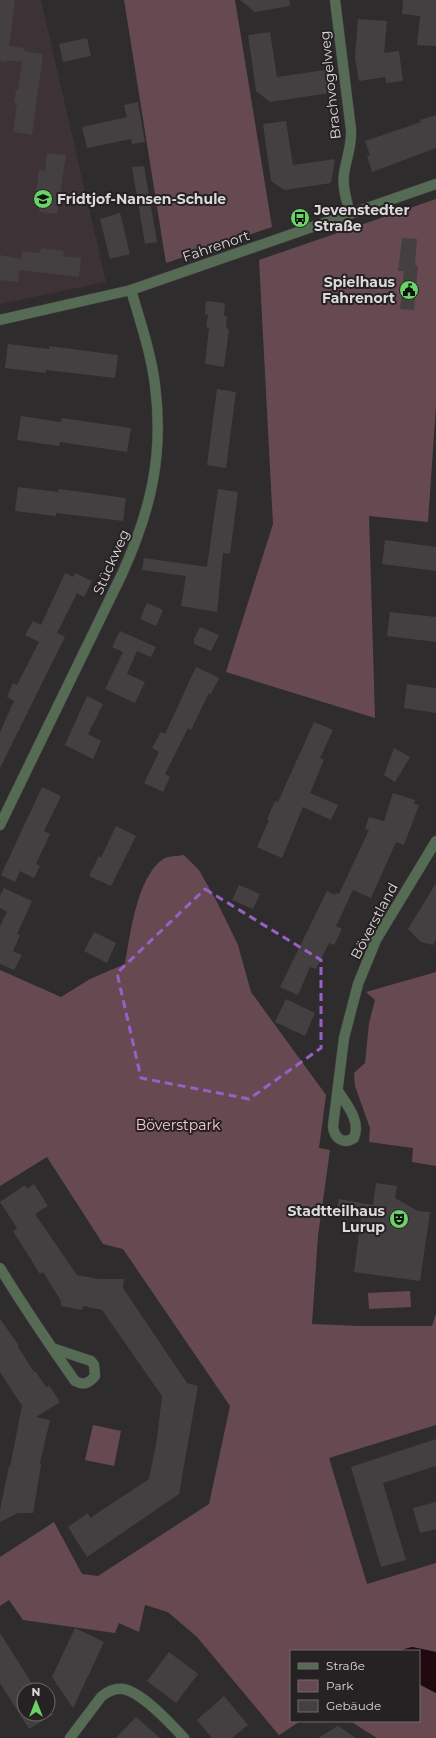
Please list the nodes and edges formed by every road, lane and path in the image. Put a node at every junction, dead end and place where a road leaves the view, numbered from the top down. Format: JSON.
{"nodes":[{"id":1,"x":335,"y":0,"type":"edge"},
{"id":2,"x":436,"y":184,"type":"edge"},
{"id":3,"x":350,"y":214,"type":"junction"},
{"id":4,"x":131,"y":290,"type":"junction"},
{"id":5,"x":0,"y":320,"type":"edge"},
{"id":6,"x":0,"y":824,"type":"edge"},
{"id":7,"x":436,"y":841,"type":"edge"},
{"id":8,"x":338,"y":1091,"type":"dead end"},
{"id":9,"x":0,"y":1268,"type":"edge"},
{"id":10,"x":52,"y":1348,"type":"dead end"},
{"id":11,"x":70,"y":1738,"type":"edge"},
{"id":12,"x":184,"y":1738,"type":"edge"}],
"edges":[{"from":1,"to":3,"type":"street","name":"Brachvogelweg"},
{"from":2,"to":3,"type":"street","name":"Fahrenort"},
{"from":3,"to":4,"type":"street","name":"Fahrenort"},
{"from":4,"to":5,"type":"street","name":"Fahrenort"},
{"from":4,"to":6,"type":"street","name":"Stückweg"},
{"from":7,"to":8,"type":"street","name":"Böverstland"},
{"from":9,"to":10,"type":"street"},
{"from":11,"to":12,"type":"street"}]}
